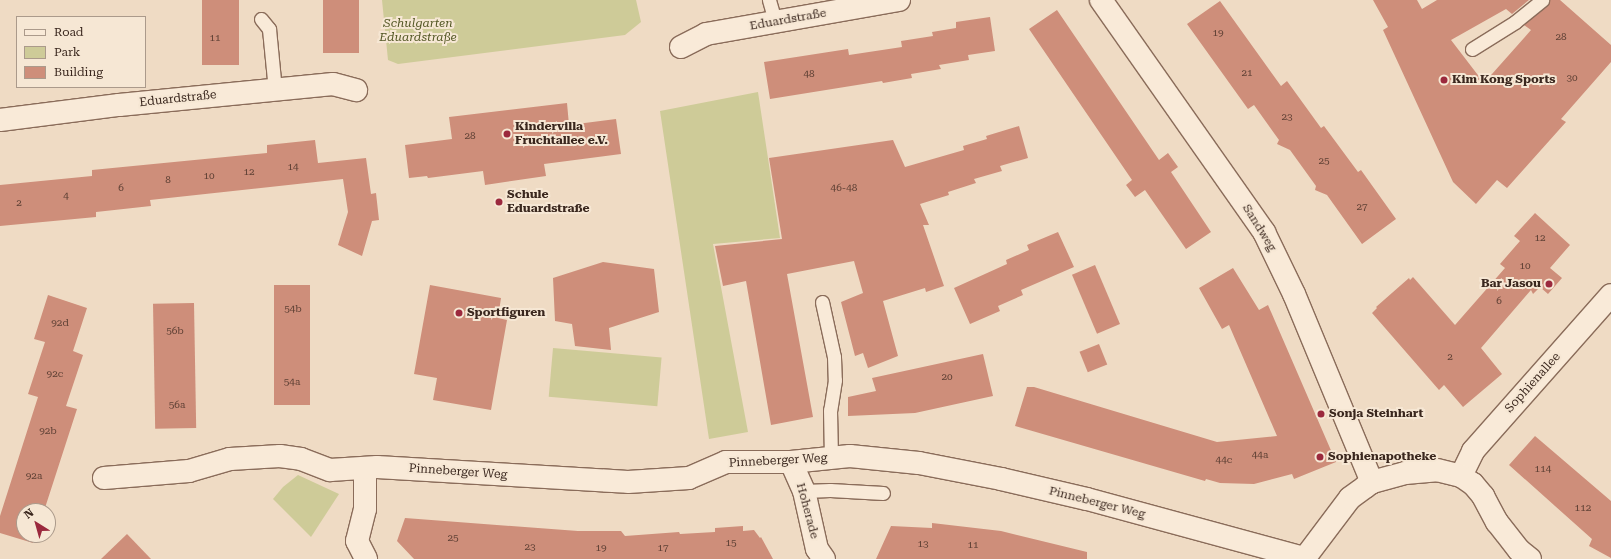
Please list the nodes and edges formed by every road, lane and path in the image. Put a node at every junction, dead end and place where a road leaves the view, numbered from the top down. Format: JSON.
{"nodes":[{"id":1,"x":769,"y":0,"type":"edge"},
{"id":2,"x":899,"y":0,"type":"edge"},
{"id":3,"x":1101,"y":0,"type":"edge"},
{"id":4,"x":1542,"y":0,"type":"edge"},
{"id":5,"x":261,"y":19,"type":"dead end"},
{"id":6,"x":775,"y":21,"type":"junction"},
{"id":7,"x":681,"y":47,"type":"dead end"},
{"id":8,"x":1472,"y":49,"type":"dead end"},
{"id":9,"x":275,"y":90,"type":"junction"},
{"id":10,"x":356,"y":90,"type":"dead end"},
{"id":11,"x":0,"y":120,"type":"edge"},
{"id":12,"x":1611,"y":295,"type":"edge"},
{"id":13,"x":822,"y":302,"type":"dead end"},
{"id":14,"x":831,"y":458,"type":"junction"},
{"id":15,"x":791,"y":462,"type":"junction"},
{"id":16,"x":366,"y":468,"type":"junction"},
{"id":17,"x":1461,"y":476,"type":"junction"},
{"id":18,"x":104,"y":478,"type":"dead end"},
{"id":19,"x":1372,"y":482,"type":"junction"},
{"id":20,"x":804,"y":491,"type":"junction"},
{"id":21,"x":883,"y":493,"type":"dead end"},
{"id":22,"x":1517,"y":556,"type":"edge"},
{"id":23,"x":366,"y":559,"type":"edge"},
{"id":24,"x":824,"y":559,"type":"edge"},
{"id":25,"x":1304,"y":559,"type":"edge"}],
"edges":[{"from":1,"to":6,"type":"lane"},
{"from":2,"to":6,"type":"street","name":"Eduardstraße"},
{"from":3,"to":19,"type":"street","name":"Sandweg"},
{"from":4,"to":8,"type":"lane"},
{"from":5,"to":9,"type":"lane"},
{"from":6,"to":7,"type":"street","name":"Eduardstraße"},
{"from":9,"to":10,"type":"street","name":"Eduardstraße"},
{"from":9,"to":11,"type":"street","name":"Eduardstraße"},
{"from":12,"to":17,"type":"street","name":"Sophienallee"},
{"from":13,"to":14,"type":"lane"},
{"from":14,"to":15,"type":"street","name":"Pinneberger Weg"},
{"from":14,"to":25,"type":"street","name":"Pinneberger Weg"},
{"from":15,"to":16,"type":"street","name":"Pinneberger Weg"},
{"from":15,"to":20,"type":"street","name":"Hoherade"},
{"from":16,"to":18,"type":"street","name":"Pinneberger Weg"},
{"from":16,"to":23,"type":"street"},
{"from":17,"to":19,"type":"street"},
{"from":17,"to":22,"type":"street"},
{"from":19,"to":25,"type":"street"},
{"from":20,"to":21,"type":"lane"},
{"from":20,"to":24,"type":"street","name":"Hoherade"}]}
